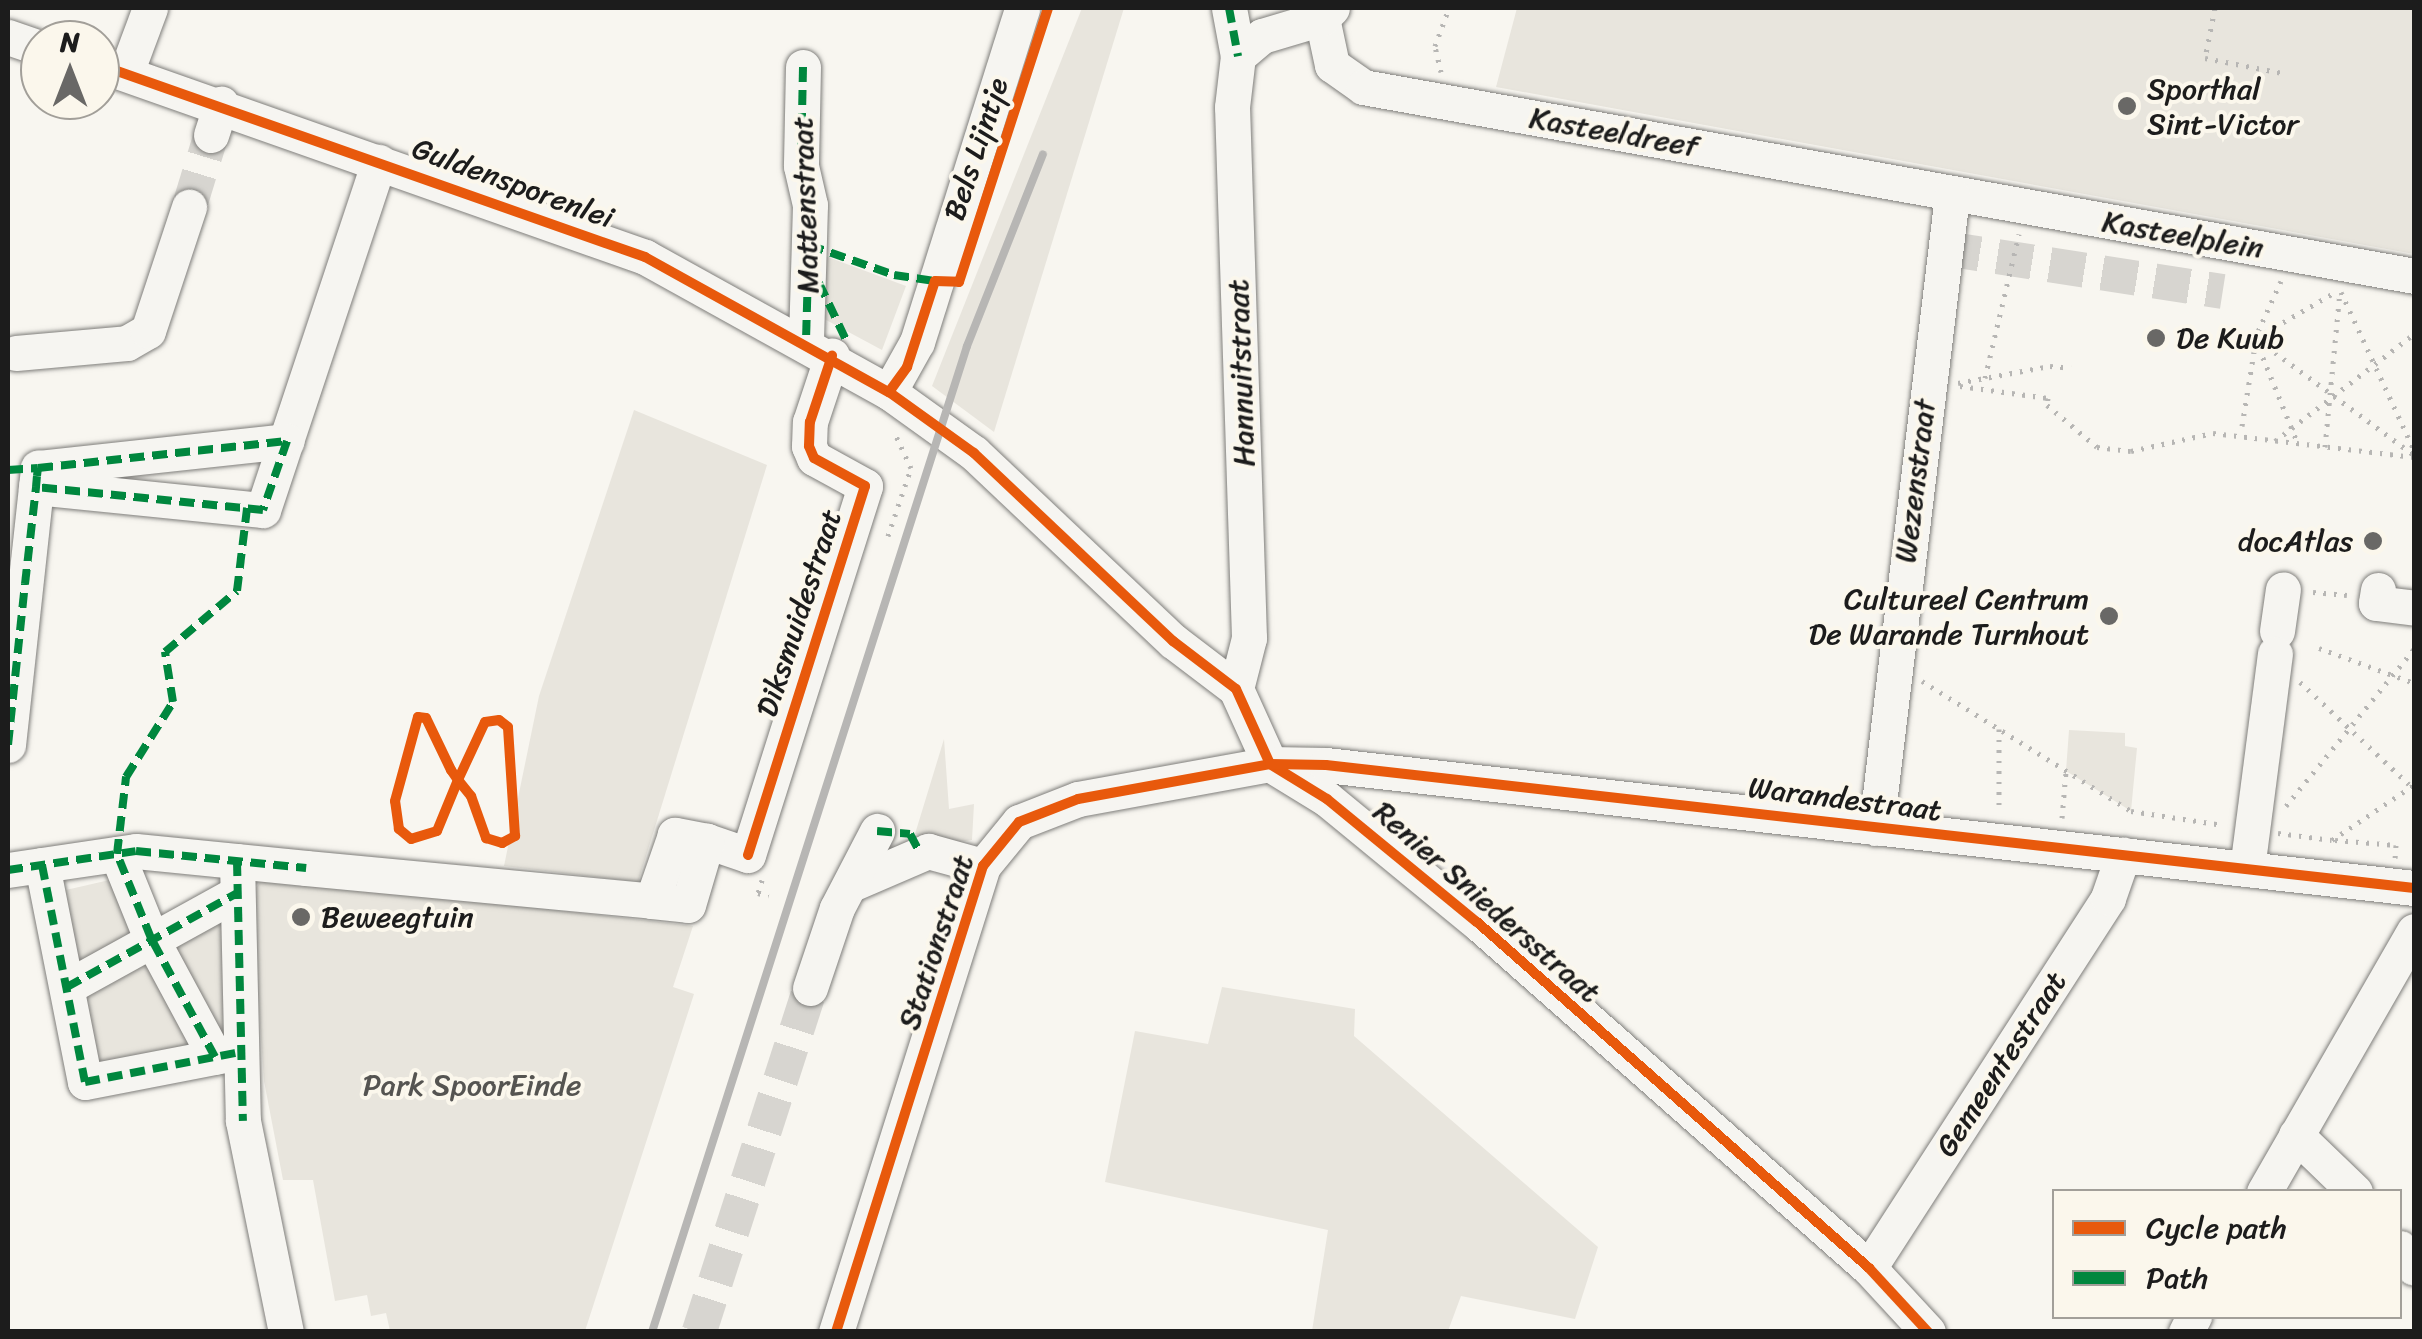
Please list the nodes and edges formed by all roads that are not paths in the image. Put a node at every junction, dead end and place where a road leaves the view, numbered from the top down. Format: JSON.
{"nodes":[{"id":1,"x":150,"y":8,"type":"edge"},
{"id":2,"x":1022,"y":8,"type":"edge"},
{"id":3,"x":1230,"y":8,"type":"edge"},
{"id":4,"x":1327,"y":13,"type":"edge"},
{"id":5,"x":1238,"y":56,"type":"junction"},
{"id":6,"x":120,"y":58,"type":"edge"},
{"id":7,"x":803,"y":66,"type":"dead end"},
{"id":8,"x":120,"y":71,"type":"edge"},
{"id":9,"x":379,"y":162,"type":"junction"},
{"id":10,"x":1952,"y":195,"type":"junction"},
{"id":11,"x":189,"y":207,"type":"tunnel mouth"},
{"id":12,"x":2414,"y":276,"type":"edge"},
{"id":13,"x":819,"y":350,"type":"junction"},
{"id":14,"x":16,"y":353,"type":"dead end"},
{"id":15,"x":897,"y":398,"type":"junction"},
{"id":16,"x":287,"y":441,"type":"junction"},
{"id":17,"x":27,"y":475,"type":"edge"},
{"id":18,"x":17,"y":561,"type":"edge"},
{"id":19,"x":2290,"y":589,"type":"road end"},
{"id":20,"x":2368,"y":594,"type":"road end"},
{"id":21,"x":2414,"y":608,"type":"edge"},
{"id":22,"x":1236,"y":689,"type":"junction"},
{"id":23,"x":8,"y":744,"type":"edge"},
{"id":24,"x":1270,"y":764,"type":"junction"},
{"id":25,"x":1876,"y":828,"type":"junction"},
{"id":26,"x":876,"y":831,"type":"dead end"},
{"id":27,"x":117,"y":854,"type":"junction"},
{"id":28,"x":2123,"y":855,"type":"junction"},
{"id":29,"x":983,"y":866,"type":"junction"},
{"id":30,"x":25,"y":867,"type":"edge"},
{"id":31,"x":2248,"y":869,"type":"junction"},
{"id":32,"x":237,"y":877,"type":"junction"},
{"id":33,"x":2405,"y":877,"type":"edge"},
{"id":34,"x":854,"y":883,"type":"junction"},
{"id":35,"x":2414,"y":932,"type":"edge"},
{"id":36,"x":151,"y":938,"type":"junction"},
{"id":37,"x":66,"y":987,"type":"junction"},
{"id":38,"x":810,"y":988,"type":"tunnel mouth"},
{"id":39,"x":228,"y":1054,"type":"junction"},
{"id":40,"x":2296,"y":1135,"type":"junction"},
{"id":41,"x":2266,"y":1189,"type":"edge"},
{"id":42,"x":2353,"y":1189,"type":"edge"},
{"id":43,"x":1869,"y":1268,"type":"junction"},
{"id":44,"x":281,"y":1330,"type":"edge"},
{"id":45,"x":836,"y":1332,"type":"edge"},
{"id":46,"x":1928,"y":1332,"type":"edge"}],
"edges":[{"from":1,"to":6,"type":"street"},
{"from":2,"to":15,"type":"street"},
{"from":3,"to":5,"type":"street","name":"Hannuitstraat"},
{"from":4,"to":5,"type":"street"},
{"from":4,"to":10,"type":"street","name":"Kasteeldreef"},
{"from":5,"to":22,"type":"street","name":"Hannuitstraat"},
{"from":7,"to":13,"type":"street","name":"Mattenstraat"},
{"from":8,"to":9,"type":"street","name":"Guldensporenlei"},
{"from":9,"to":13,"type":"street","name":"Guldensporenlei"},
{"from":9,"to":16,"type":"street"},
{"from":10,"to":12,"type":"street","name":"Kasteelplein"},
{"from":10,"to":25,"type":"street","name":"Wezenstraat"},
{"from":11,"to":14,"type":"street"},
{"from":13,"to":15,"type":"street","name":"Guldensporenlei"},
{"from":13,"to":32,"type":"street","name":"Diksmuidestraat"},
{"from":15,"to":22,"type":"street"},
{"from":16,"to":17,"type":"street"},
{"from":16,"to":17,"type":"street"},
{"from":17,"to":18,"type":"street"},
{"from":18,"to":23,"type":"street"},
{"from":19,"to":31,"type":"street"},
{"from":20,"to":21,"type":"street"},
{"from":22,"to":24,"type":"street"},
{"from":24,"to":25,"type":"street","name":"Warandestraat"},
{"from":24,"to":29,"type":"street","name":"Stationstraat"},
{"from":24,"to":43,"type":"street","name":"Renier Sniedersstraat"},
{"from":25,"to":28,"type":"street","name":"Warandestraat"},
{"from":26,"to":34,"type":"street"},
{"from":27,"to":30,"type":"street","name":"Diksmuidestraat"},
{"from":27,"to":32,"type":"street","name":"Diksmuidestraat"},
{"from":27,"to":36,"type":"street"},
{"from":28,"to":31,"type":"street","name":"Warandestraat"},
{"from":28,"to":43,"type":"street","name":"Gemeentestraat"},
{"from":29,"to":34,"type":"street"},
{"from":29,"to":45,"type":"street","name":"Stationstraat"},
{"from":30,"to":37,"type":"street"},
{"from":31,"to":33,"type":"street","name":"Warandestraat"},
{"from":32,"to":36,"type":"street"},
{"from":32,"to":39,"type":"street"},
{"from":34,"to":38,"type":"street"},
{"from":35,"to":40,"type":"street"},
{"from":36,"to":37,"type":"street"},
{"from":36,"to":39,"type":"street"},
{"from":37,"to":39,"type":"street"},
{"from":39,"to":44,"type":"street"},
{"from":40,"to":41,"type":"street"},
{"from":40,"to":42,"type":"street"},
{"from":43,"to":46,"type":"street","name":"Renier Sniedersstraat"}]}
